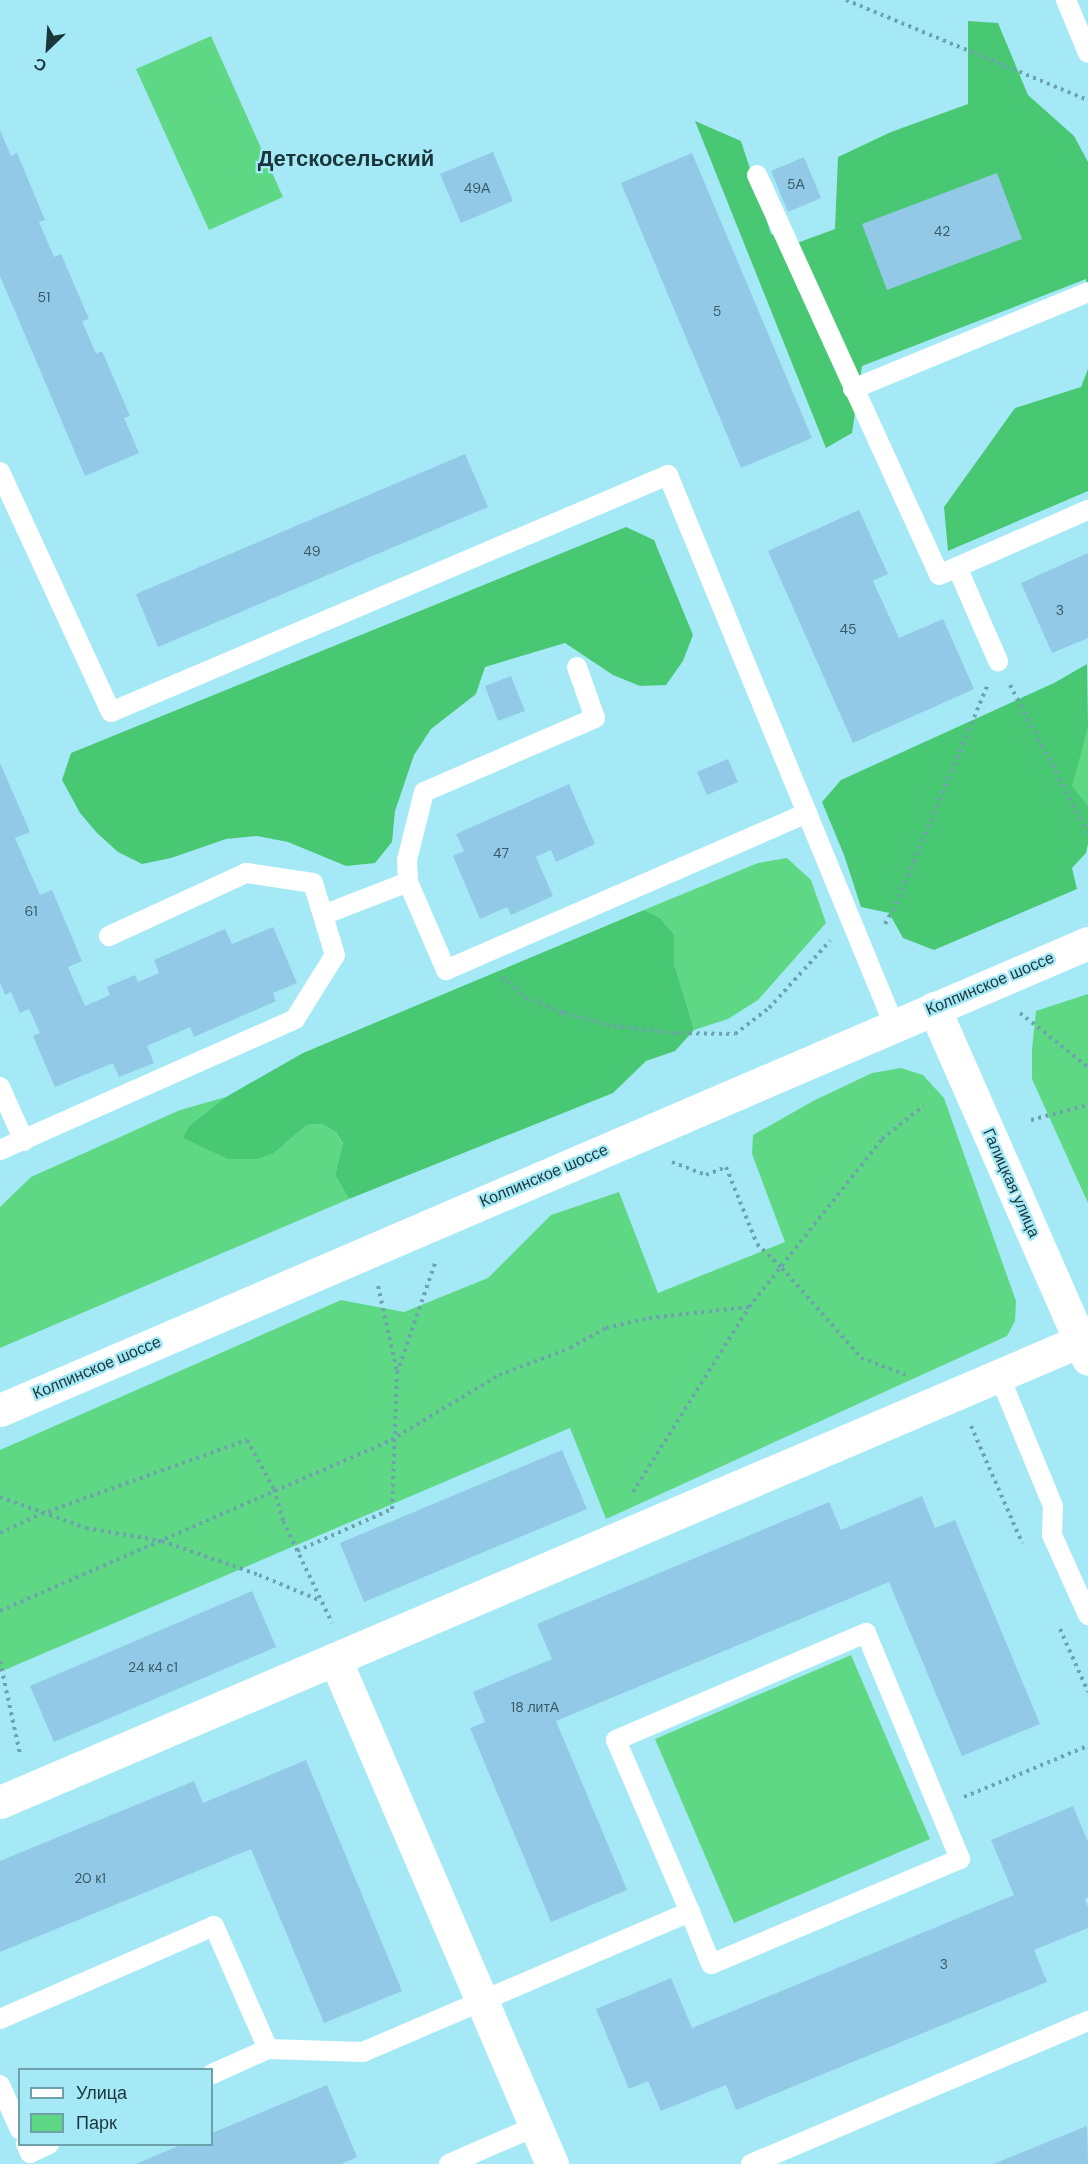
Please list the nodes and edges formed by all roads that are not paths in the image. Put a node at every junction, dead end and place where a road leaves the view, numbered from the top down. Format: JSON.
{"nodes":[{"id":1,"x":1066,"y":0,"type":"edge"},
{"id":2,"x":1088,"y":53,"type":"edge"},
{"id":3,"x":757,"y":175,"type":"dead end"},
{"id":4,"x":1088,"y":292,"type":"edge"},
{"id":5,"x":853,"y":389,"type":"junction"},
{"id":6,"x":0,"y":472,"type":"edge"},
{"id":7,"x":1088,"y":510,"type":"edge"},
{"id":8,"x":957,"y":567,"type":"junction"},
{"id":9,"x":998,"y":660,"type":"road end"},
{"id":10,"x":576,"y":667,"type":"dead end"},
{"id":11,"x":807,"y":813,"type":"junction"},
{"id":12,"x":408,"y":882,"type":"junction"},
{"id":13,"x":322,"y":915,"type":"junction"},
{"id":14,"x":110,"y":936,"type":"dead end"},
{"id":15,"x":1088,"y":943,"type":"edge"},
{"id":16,"x":934,"y":1008,"type":"junction"},
{"id":17,"x":894,"y":1025,"type":"junction"},
{"id":18,"x":0,"y":1088,"type":"edge"},
{"id":19,"x":24,"y":1141,"type":"junction"},
{"id":20,"x":0,"y":1150,"type":"edge"},
{"id":21,"x":1084,"y":1350,"type":"edge"},
{"id":22,"x":999,"y":1375,"type":"junction"},
{"id":23,"x":0,"y":1410,"type":"edge"},
{"id":24,"x":1088,"y":1615,"type":"edge"},
{"id":25,"x":341,"y":1656,"type":"junction"},
{"id":26,"x":14,"y":1796,"type":"edge"},
{"id":27,"x":690,"y":1912,"type":"junction"},
{"id":28,"x":482,"y":2001,"type":"junction"},
{"id":29,"x":0,"y":2019,"type":"edge"},
{"id":30,"x":1088,"y":2021,"type":"edge"},
{"id":31,"x":268,"y":2049,"type":"junction"},
{"id":32,"x":213,"y":2074,"type":"edge"},
{"id":33,"x":0,"y":2085,"type":"edge"},
{"id":34,"x":18,"y":2126,"type":"edge"},
{"id":35,"x":536,"y":2126,"type":"junction"},
{"id":36,"x":26,"y":2146,"type":"edge"},
{"id":37,"x":47,"y":2146,"type":"edge"},
{"id":38,"x":449,"y":2164,"type":"edge"},
{"id":39,"x":552,"y":2164,"type":"edge"},
{"id":40,"x":751,"y":2164,"type":"edge"}],
"edges":[{"from":1,"to":2,"type":"lane"},
{"from":3,"to":5,"type":"lane"},
{"from":4,"to":5,"type":"lane"},
{"from":5,"to":8,"type":"lane"},
{"from":6,"to":11,"type":"lane"},
{"from":7,"to":8,"type":"lane"},
{"from":8,"to":9,"type":"lane"},
{"from":10,"to":12,"type":"lane"},
{"from":11,"to":12,"type":"lane"},
{"from":11,"to":17,"type":"lane"},
{"from":12,"to":13,"type":"lane"},
{"from":13,"to":14,"type":"lane"},
{"from":13,"to":19,"type":"lane"},
{"from":15,"to":16,"type":"street","name":"Колпинское шоссе"},
{"from":16,"to":17,"type":"street","name":"Колпинское шоссе"},
{"from":16,"to":21,"type":"street","name":"Галицкая улица"},
{"from":17,"to":23,"type":"street","name":"Колпинское шоссе"},
{"from":18,"to":19,"type":"lane"},
{"from":19,"to":20,"type":"lane"},
{"from":21,"to":22,"type":"street"},
{"from":22,"to":24,"type":"lane"},
{"from":22,"to":25,"type":"street"},
{"from":25,"to":26,"type":"street"},
{"from":25,"to":28,"type":"street"},
{"from":27,"to":27,"type":"lane"},
{"from":27,"to":28,"type":"lane"},
{"from":28,"to":31,"type":"lane"},
{"from":28,"to":35,"type":"street"},
{"from":29,"to":31,"type":"lane"},
{"from":30,"to":40,"type":"lane"},
{"from":31,"to":32,"type":"lane"},
{"from":33,"to":34,"type":"lane"},
{"from":35,"to":38,"type":"lane"},
{"from":35,"to":39,"type":"street"},
{"from":36,"to":37,"type":"lane"}]}
